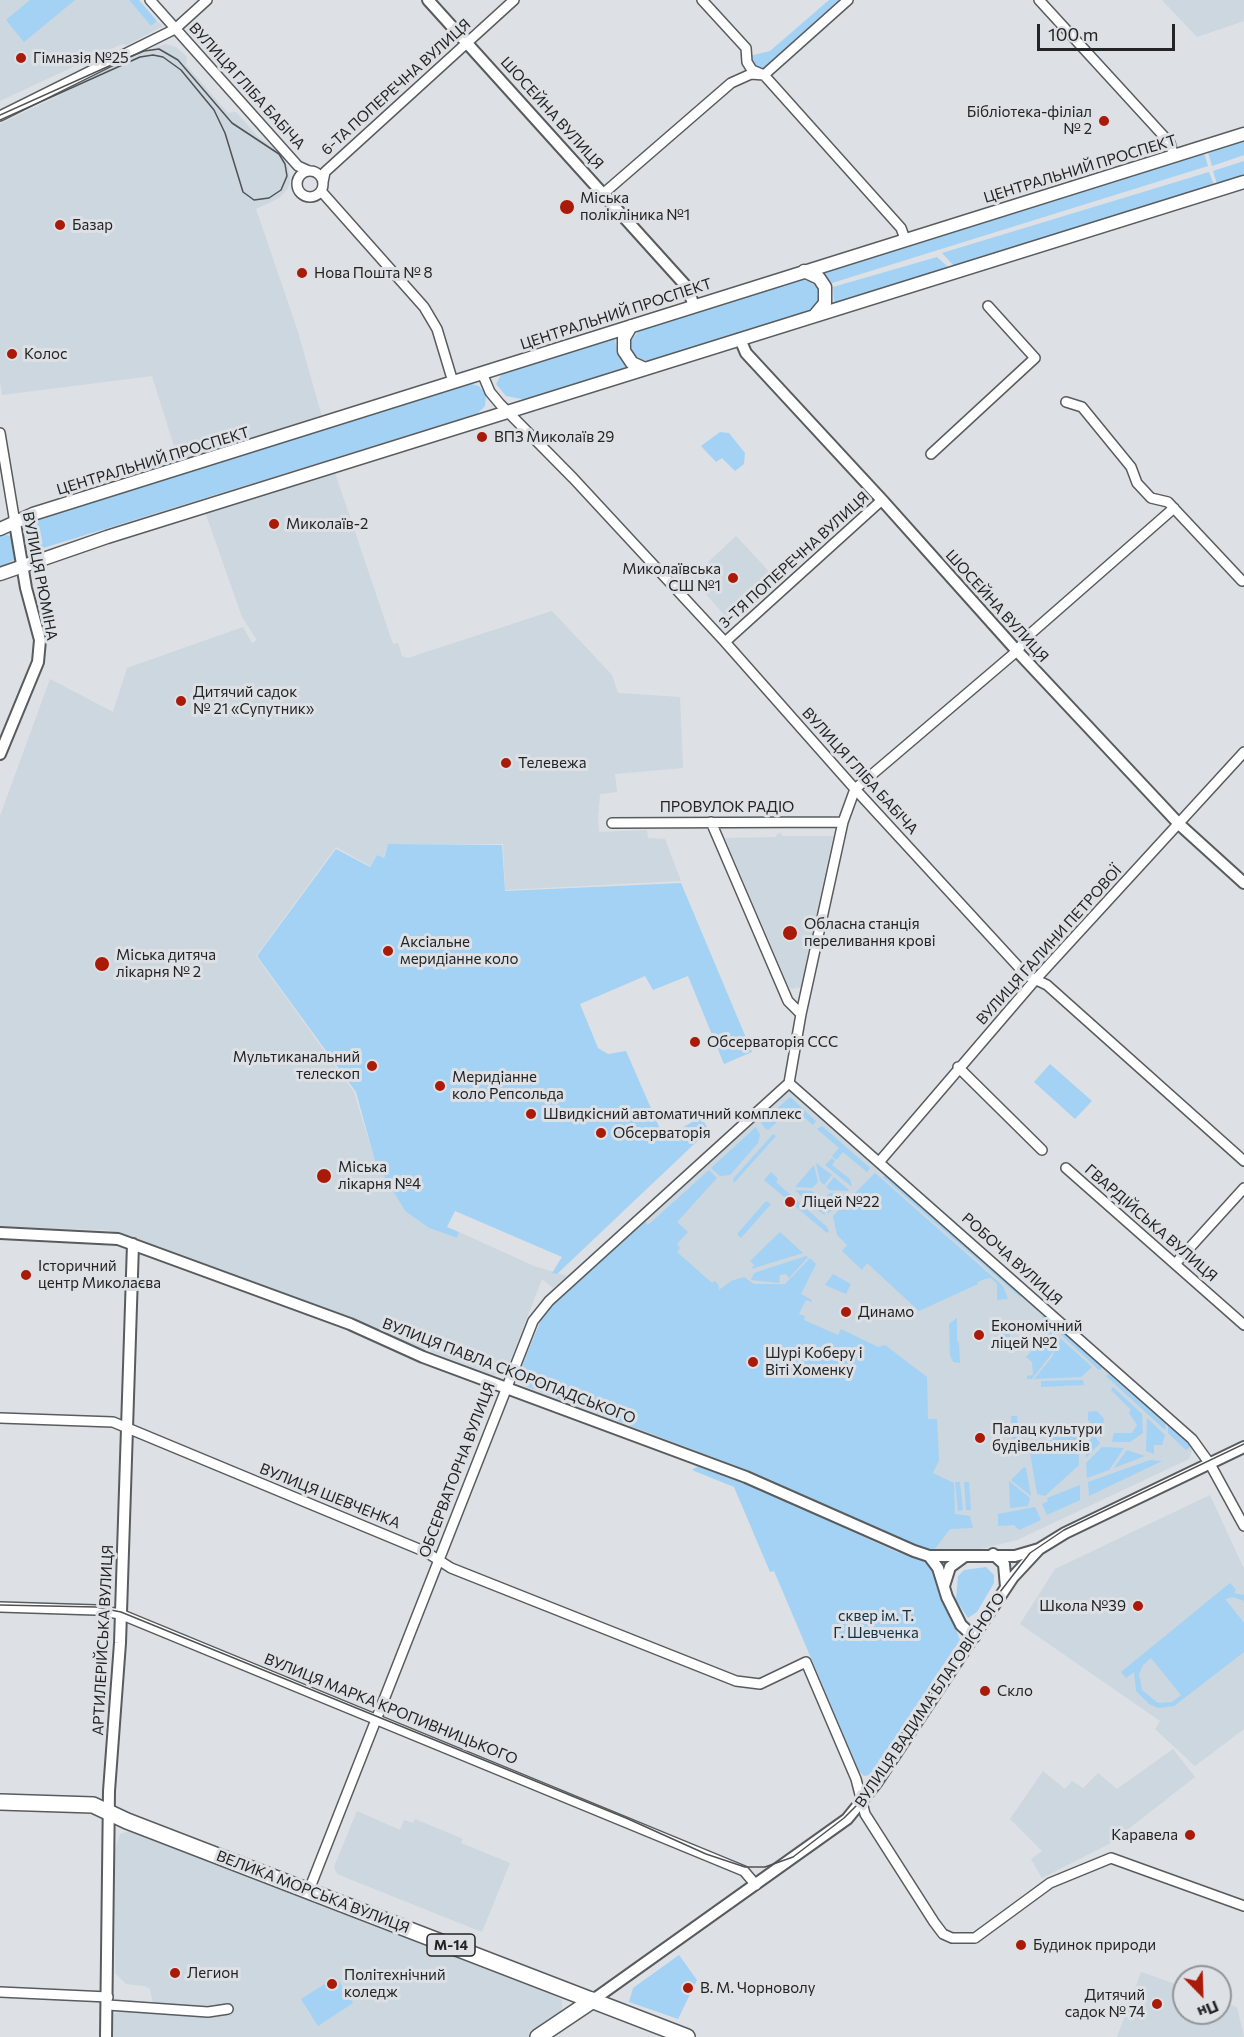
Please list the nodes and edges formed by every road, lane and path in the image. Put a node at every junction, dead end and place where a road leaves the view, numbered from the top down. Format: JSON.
{"nodes":[{"id":1,"x":150,"y":0,"type":"edge"},
{"id":2,"x":207,"y":0,"type":"edge"},
{"id":3,"x":428,"y":0,"type":"edge"},
{"id":4,"x":514,"y":0,"type":"edge"},
{"id":5,"x":702,"y":0,"type":"edge"},
{"id":6,"x":848,"y":0,"type":"edge"},
{"id":7,"x":1040,"y":0,"type":"edge"},
{"id":8,"x":175,"y":29,"type":"junction"},
{"id":9,"x":466,"y":42,"type":"junction"},
{"id":10,"x":764,"y":75,"type":"junction"},
{"id":11,"x":0,"y":116,"type":"edge"},
{"id":12,"x":1244,"y":134,"type":"edge"},
{"id":13,"x":1174,"y":156,"type":"junction"},
{"id":14,"x":298,"y":166,"type":"junction"},
{"id":15,"x":312,"y":171,"type":"junction"},
{"id":16,"x":299,"y":178,"type":"junction"},
{"id":17,"x":323,"y":181,"type":"junction"},
{"id":18,"x":1244,"y":182,"type":"edge"},
{"id":19,"x":604,"y":193,"type":"junction"},
{"id":20,"x":905,"y":239,"type":"junction"},
{"id":21,"x":804,"y":271,"type":"junction"},
{"id":22,"x":694,"y":305,"type":"junction"},
{"id":23,"x":988,"y":306,"type":"dead end"},
{"id":24,"x":814,"y":316,"type":"junction"},
{"id":25,"x":631,"y":326,"type":"junction"},
{"id":26,"x":740,"y":339,"type":"junction"},
{"id":27,"x":645,"y":369,"type":"junction"},
{"id":28,"x":482,"y":373,"type":"junction"},
{"id":29,"x":453,"y":382,"type":"junction"},
{"id":30,"x":1066,"y":402,"type":"dead end"},
{"id":31,"x":508,"y":412,"type":"junction"},
{"id":32,"x":0,"y":433,"type":"edge"},
{"id":33,"x":931,"y":454,"type":"dead end"},
{"id":34,"x":2,"y":461,"type":"edge"},
{"id":35,"x":882,"y":500,"type":"junction"},
{"id":36,"x":1174,"y":508,"type":"junction"},
{"id":37,"x":15,"y":523,"type":"junction"},
{"id":38,"x":0,"y":529,"type":"edge"},
{"id":39,"x":23,"y":565,"type":"junction"},
{"id":40,"x":0,"y":574,"type":"edge"},
{"id":41,"x":1242,"y":581,"type":"dead end"},
{"id":42,"x":725,"y":642,"type":"junction"},
{"id":43,"x":1017,"y":651,"type":"junction"},
{"id":44,"x":1244,"y":752,"type":"edge"},
{"id":45,"x":0,"y":754,"type":"edge"},
{"id":46,"x":855,"y":789,"type":"junction"},
{"id":47,"x":711,"y":822,"type":"junction"},
{"id":48,"x":843,"y":822,"type":"junction"},
{"id":49,"x":612,"y":823,"type":"dead end"},
{"id":50,"x":1180,"y":825,"type":"junction"},
{"id":51,"x":1244,"y":883,"type":"edge"},
{"id":52,"x":1036,"y":979,"type":"junction"},
{"id":53,"x":801,"y":1014,"type":"junction"},
{"id":54,"x":958,"y":1067,"type":"junction"},
{"id":55,"x":789,"y":1083,"type":"junction"},
{"id":56,"x":1042,"y":1150,"type":"dead end"},
{"id":57,"x":880,"y":1161,"type":"junction"},
{"id":58,"x":1244,"y":1161,"type":"edge"},
{"id":59,"x":1065,"y":1168,"type":"dead end"},
{"id":60,"x":1244,"y":1188,"type":"edge"},
{"id":61,"x":0,"y":1233,"type":"edge"},
{"id":62,"x":133,"y":1244,"type":"junction"},
{"id":63,"x":1175,"y":1264,"type":"junction"},
{"id":64,"x":1244,"y":1325,"type":"edge"},
{"id":65,"x":506,"y":1387,"type":"junction"},
{"id":66,"x":0,"y":1418,"type":"edge"},
{"id":67,"x":126,"y":1429,"type":"junction"},
{"id":68,"x":1244,"y":1447,"type":"edge"},
{"id":69,"x":1210,"y":1464,"type":"junction"},
{"id":70,"x":1244,"y":1526,"type":"edge"},
{"id":71,"x":1038,"y":1549,"type":"junction"},
{"id":72,"x":970,"y":1554,"type":"junction"},
{"id":73,"x":992,"y":1554,"type":"junction"},
{"id":74,"x":929,"y":1556,"type":"junction"},
{"id":75,"x":438,"y":1561,"type":"junction"},
{"id":76,"x":944,"y":1586,"type":"junction"},
{"id":77,"x":1006,"y":1587,"type":"junction"},
{"id":78,"x":0,"y":1607,"type":"edge"},
{"id":79,"x":120,"y":1614,"type":"junction"},
{"id":80,"x":974,"y":1636,"type":"junction"},
{"id":81,"x":376,"y":1719,"type":"junction"},
{"id":82,"x":0,"y":1802,"type":"edge"},
{"id":83,"x":862,"y":1803,"type":"junction"},
{"id":84,"x":109,"y":1812,"type":"junction"},
{"id":85,"x":756,"y":1886,"type":"junction"},
{"id":86,"x":309,"y":1890,"type":"junction"},
{"id":87,"x":1244,"y":1906,"type":"edge"},
{"id":88,"x":0,"y":1992,"type":"edge"},
{"id":89,"x":593,"y":2000,"type":"junction"},
{"id":90,"x":108,"y":2001,"type":"junction"},
{"id":91,"x":228,"y":2009,"type":"dead end"},
{"id":92,"x":106,"y":2037,"type":"edge"},
{"id":93,"x":538,"y":2037,"type":"edge"},
{"id":94,"x":687,"y":2037,"type":"edge"}],
"edges":[{"from":1,"to":8,"type":"street","name":"ВУЛИЦЯ ГЛІБА БАБІЧА"},
{"from":2,"to":8,"type":"street"},
{"from":3,"to":9,"type":"street","name":"ШОСЕЙНА ВУЛИЦЯ"},
{"from":4,"to":9,"type":"street","name":"6-ТА ПОПЕРЕЧНА ВУЛИЦЯ"},
{"from":5,"to":10,"type":"street"},
{"from":6,"to":10,"type":"street"},
{"from":7,"to":13,"type":"street"},
{"from":8,"to":11,"type":"street"},
{"from":8,"to":14,"type":"street","name":"ВУЛИЦЯ ГЛІБА БАБІЧА"},
{"from":9,"to":17,"type":"street","name":"6-ТА ПОПЕРЕЧНА ВУЛИЦЯ"},
{"from":9,"to":19,"type":"street","name":"ШОСЕЙНА ВУЛИЦЯ"},
{"from":10,"to":19,"type":"street"},
{"from":10,"to":20,"type":"street"},
{"from":12,"to":13,"type":"main road","name":"ЦЕНТРАЛЬНИЙ ПРОСПЕКТ"},
{"from":13,"to":20,"type":"main road","name":"ЦЕНТРАЛЬНИЙ ПРОСПЕКТ"},
{"from":14,"to":15,"type":"street","name":"ВУЛИЦЯ ГЛІБА БАБІЧА"},
{"from":14,"to":16,"type":"street","name":"ВУЛИЦЯ ГЛІБА БАБІЧА"},
{"from":15,"to":16,"type":"street"},
{"from":15,"to":17,"type":"street"},
{"from":16,"to":17,"type":"street"},
{"from":17,"to":29,"type":"street"},
{"from":18,"to":24,"type":"main road"},
{"from":19,"to":22,"type":"street","name":"ШОСЕЙНА ВУЛИЦЯ"},
{"from":20,"to":21,"type":"main road","name":"ЦЕНТРАЛЬНИЙ ПРОСПЕКТ"},
{"from":21,"to":22,"type":"main road","name":"ЦЕНТРАЛЬНИЙ ПРОСПЕКТ"},
{"from":21,"to":24,"type":"main road"},
{"from":22,"to":25,"type":"main road","name":"ЦЕНТРАЛЬНИЙ ПРОСПЕКТ"},
{"from":23,"to":33,"type":"street"},
{"from":24,"to":26,"type":"main road"},
{"from":25,"to":27,"type":"main road"},
{"from":25,"to":28,"type":"main road","name":"ЦЕНТРАЛЬНИЙ ПРОСПЕКТ"},
{"from":26,"to":27,"type":"main road"},
{"from":26,"to":35,"type":"street","name":"ШОСЕЙНА ВУЛИЦЯ"},
{"from":27,"to":31,"type":"main road"},
{"from":28,"to":29,"type":"main road","name":"ЦЕНТРАЛЬНИЙ ПРОСПЕКТ"},
{"from":28,"to":31,"type":"street","name":"ВУЛИЦЯ ГЛІБА БАБІЧА"},
{"from":29,"to":37,"type":"main road","name":"ЦЕНТРАЛЬНИЙ ПРОСПЕКТ"},
{"from":30,"to":36,"type":"street"},
{"from":31,"to":39,"type":"main road"},
{"from":31,"to":42,"type":"street","name":"ВУЛИЦЯ ГЛІБА БАБІЧА"},
{"from":32,"to":34,"type":"street","name":"ВУЛИЦЯ РЮМІНА"},
{"from":34,"to":37,"type":"street","name":"ВУЛИЦЯ РЮМІНА"},
{"from":35,"to":42,"type":"street","name":"3-ТЯ ПОПЕРЕЧНА ВУЛИЦЯ"},
{"from":35,"to":43,"type":"street","name":"ШОСЕЙНА ВУЛИЦЯ"},
{"from":36,"to":41,"type":"street"},
{"from":36,"to":43,"type":"street"},
{"from":37,"to":38,"type":"main road","name":"ЦЕНТРАЛЬНИЙ ПРОСПЕКТ"},
{"from":37,"to":39,"type":"street","name":"ВУЛИЦЯ РЮМІНА"},
{"from":39,"to":40,"type":"main road"},
{"from":39,"to":45,"type":"street","name":"ВУЛИЦЯ РЮМІНА"},
{"from":42,"to":46,"type":"street","name":"ВУЛИЦЯ ГЛІБА БАБІЧА"},
{"from":43,"to":46,"type":"street"},
{"from":43,"to":50,"type":"street","name":"ШОСЕЙНА ВУЛИЦЯ"},
{"from":44,"to":50,"type":"street","name":"ВУЛИЦЯ ГАЛИНИ ПЕТРОВОЇ"},
{"from":46,"to":48,"type":"street"},
{"from":46,"to":52,"type":"street","name":"ВУЛИЦЯ ГЛІБА БАБІЧА"},
{"from":47,"to":48,"type":"street","name":"ПРОВУЛОК РАДІО"},
{"from":47,"to":49,"type":"street","name":"ПРОВУЛОК РАДІО"},
{"from":47,"to":53,"type":"street"},
{"from":48,"to":53,"type":"street"},
{"from":50,"to":51,"type":"street","name":"ШОСЕЙНА ВУЛИЦЯ"},
{"from":50,"to":52,"type":"street","name":"ВУЛИЦЯ ГАЛИНИ ПЕТРОВОЇ"},
{"from":52,"to":54,"type":"street","name":"ВУЛИЦЯ ГАЛИНИ ПЕТРОВОЇ"},
{"from":52,"to":58,"type":"street","name":"ВУЛИЦЯ ГЛІБА БАБІЧА"},
{"from":53,"to":55,"type":"street"},
{"from":54,"to":56,"type":"street"},
{"from":54,"to":57,"type":"street","name":"ВУЛИЦЯ ГАЛИНИ ПЕТРОВОЇ"},
{"from":55,"to":57,"type":"street","name":"РОБОЧА ВУЛИЦЯ"},
{"from":55,"to":65,"type":"street","name":"ОБСЕРВАТОРНА ВУЛИЦЯ"},
{"from":57,"to":69,"type":"street","name":"РОБОЧА ВУЛИЦЯ"},
{"from":59,"to":63,"type":"street","name":"ГВАРДІЙСЬКА ВУЛИЦЯ"},
{"from":60,"to":63,"type":"street"},
{"from":61,"to":62,"type":"street","name":"ВУЛИЦЯ ПАВЛА СКОРОПАДСЬКОГО"},
{"from":62,"to":65,"type":"street","name":"ВУЛИЦЯ ПАВЛА СКОРОПАДСЬКОГО"},
{"from":62,"to":67,"type":"street","name":"АРТИЛЕРІЙСЬКА ВУЛИЦЯ"},
{"from":63,"to":64,"type":"street","name":"ГВАРДІЙСЬКА ВУЛИЦЯ"},
{"from":65,"to":74,"type":"street","name":"ВУЛИЦЯ ПАВЛА СКОРОПАДСЬКОГО"},
{"from":65,"to":75,"type":"street","name":"ОБСЕРВАТОРНА ВУЛИЦЯ"},
{"from":66,"to":67,"type":"street","name":"ВУЛИЦЯ ШЕВЧЕНКА"},
{"from":67,"to":75,"type":"street","name":"ВУЛИЦЯ ШЕВЧЕНКА"},
{"from":67,"to":79,"type":"street","name":"АРТИЛЕРІЙСЬКА ВУЛИЦЯ"},
{"from":68,"to":69,"type":"street","name":"ВУЛИЦЯ ВАДИМА БЛАГОВІСНОГО"},
{"from":69,"to":70,"type":"street","name":"РОБОЧА ВУЛИЦЯ"},
{"from":69,"to":71,"type":"street","name":"ВУЛИЦЯ ВАДИМА БЛАГОВІСНОГО"},
{"from":71,"to":73,"type":"street","name":"ВУЛИЦЯ ПАВЛА СКОРОПАДСЬКОГО"},
{"from":71,"to":77,"type":"street","name":"ВУЛИЦЯ ВАДИМА БЛАГОВІСНОГО"},
{"from":72,"to":73,"type":"street","name":"ВУЛИЦЯ ПАВЛА СКОРОПАДСЬКОГО"},
{"from":72,"to":74,"type":"street","name":"ВУЛИЦЯ ПАВЛА СКОРОПАДСЬКОГО"},
{"from":72,"to":76,"type":"street"},
{"from":73,"to":77,"type":"street"},
{"from":74,"to":76,"type":"street"},
{"from":75,"to":81,"type":"street","name":"ОБСЕРВАТОРНА ВУЛИЦЯ"},
{"from":75,"to":83,"type":"street","name":"ВУЛИЦЯ ШЕВЧЕНКА"},
{"from":76,"to":80,"type":"street"},
{"from":77,"to":80,"type":"street","name":"ВУЛИЦЯ ВАДИМА БЛАГОВІСНОГО"},
{"from":78,"to":79,"type":"street","name":"ВУЛИЦЯ МАРКА КРОПИВНИЦЬКОГО"},
{"from":79,"to":81,"type":"street","name":"ВУЛИЦЯ МАРКА КРОПИВНИЦЬКОГО"},
{"from":79,"to":84,"type":"street","name":"АРТИЛЕРІЙСЬКА ВУЛИЦЯ"},
{"from":80,"to":83,"type":"street","name":"ВУЛИЦЯ ВАДИМА БЛАГОВІСНОГО"},
{"from":81,"to":85,"type":"street","name":"ВУЛИЦЯ МАРКА КРОПИВНИЦЬКОГО"},
{"from":81,"to":86,"type":"street","name":"ОБСЕРВАТОРНА ВУЛИЦЯ"},
{"from":82,"to":84,"type":"highway","name":"ВЕЛИКА МОРСЬКА ВУЛИЦЯ","number":"М-14"},
{"from":83,"to":85,"type":"street","name":"ВУЛИЦЯ ВАДИМА БЛАГОВІСНОГО"},
{"from":83,"to":87,"type":"street"},
{"from":84,"to":86,"type":"highway","name":"ВЕЛИКА МОРСЬКА ВУЛИЦЯ","number":"М-14"},
{"from":84,"to":90,"type":"street","name":"АРТИЛЕРІЙСЬКА ВУЛИЦЯ"},
{"from":85,"to":89,"type":"street","name":"ВУЛИЦЯ ВАДИМА БЛАГОВІСНОГО"},
{"from":86,"to":89,"type":"highway","name":"ВЕЛИКА МОРСЬКА ВУЛИЦЯ","number":"М-14"},
{"from":88,"to":90,"type":"street"},
{"from":89,"to":93,"type":"highway","name":"ВУЛИЦЯ ВАДИМА БЛАГОВІСНОГО"},
{"from":89,"to":94,"type":"highway","name":"ВЕЛИКА МОРСЬКА ВУЛИЦЯ","number":"М-14"},
{"from":90,"to":91,"type":"street"},
{"from":90,"to":92,"type":"street","name":"АРТИЛЕРІЙСЬКА ВУЛИЦЯ"}]}
